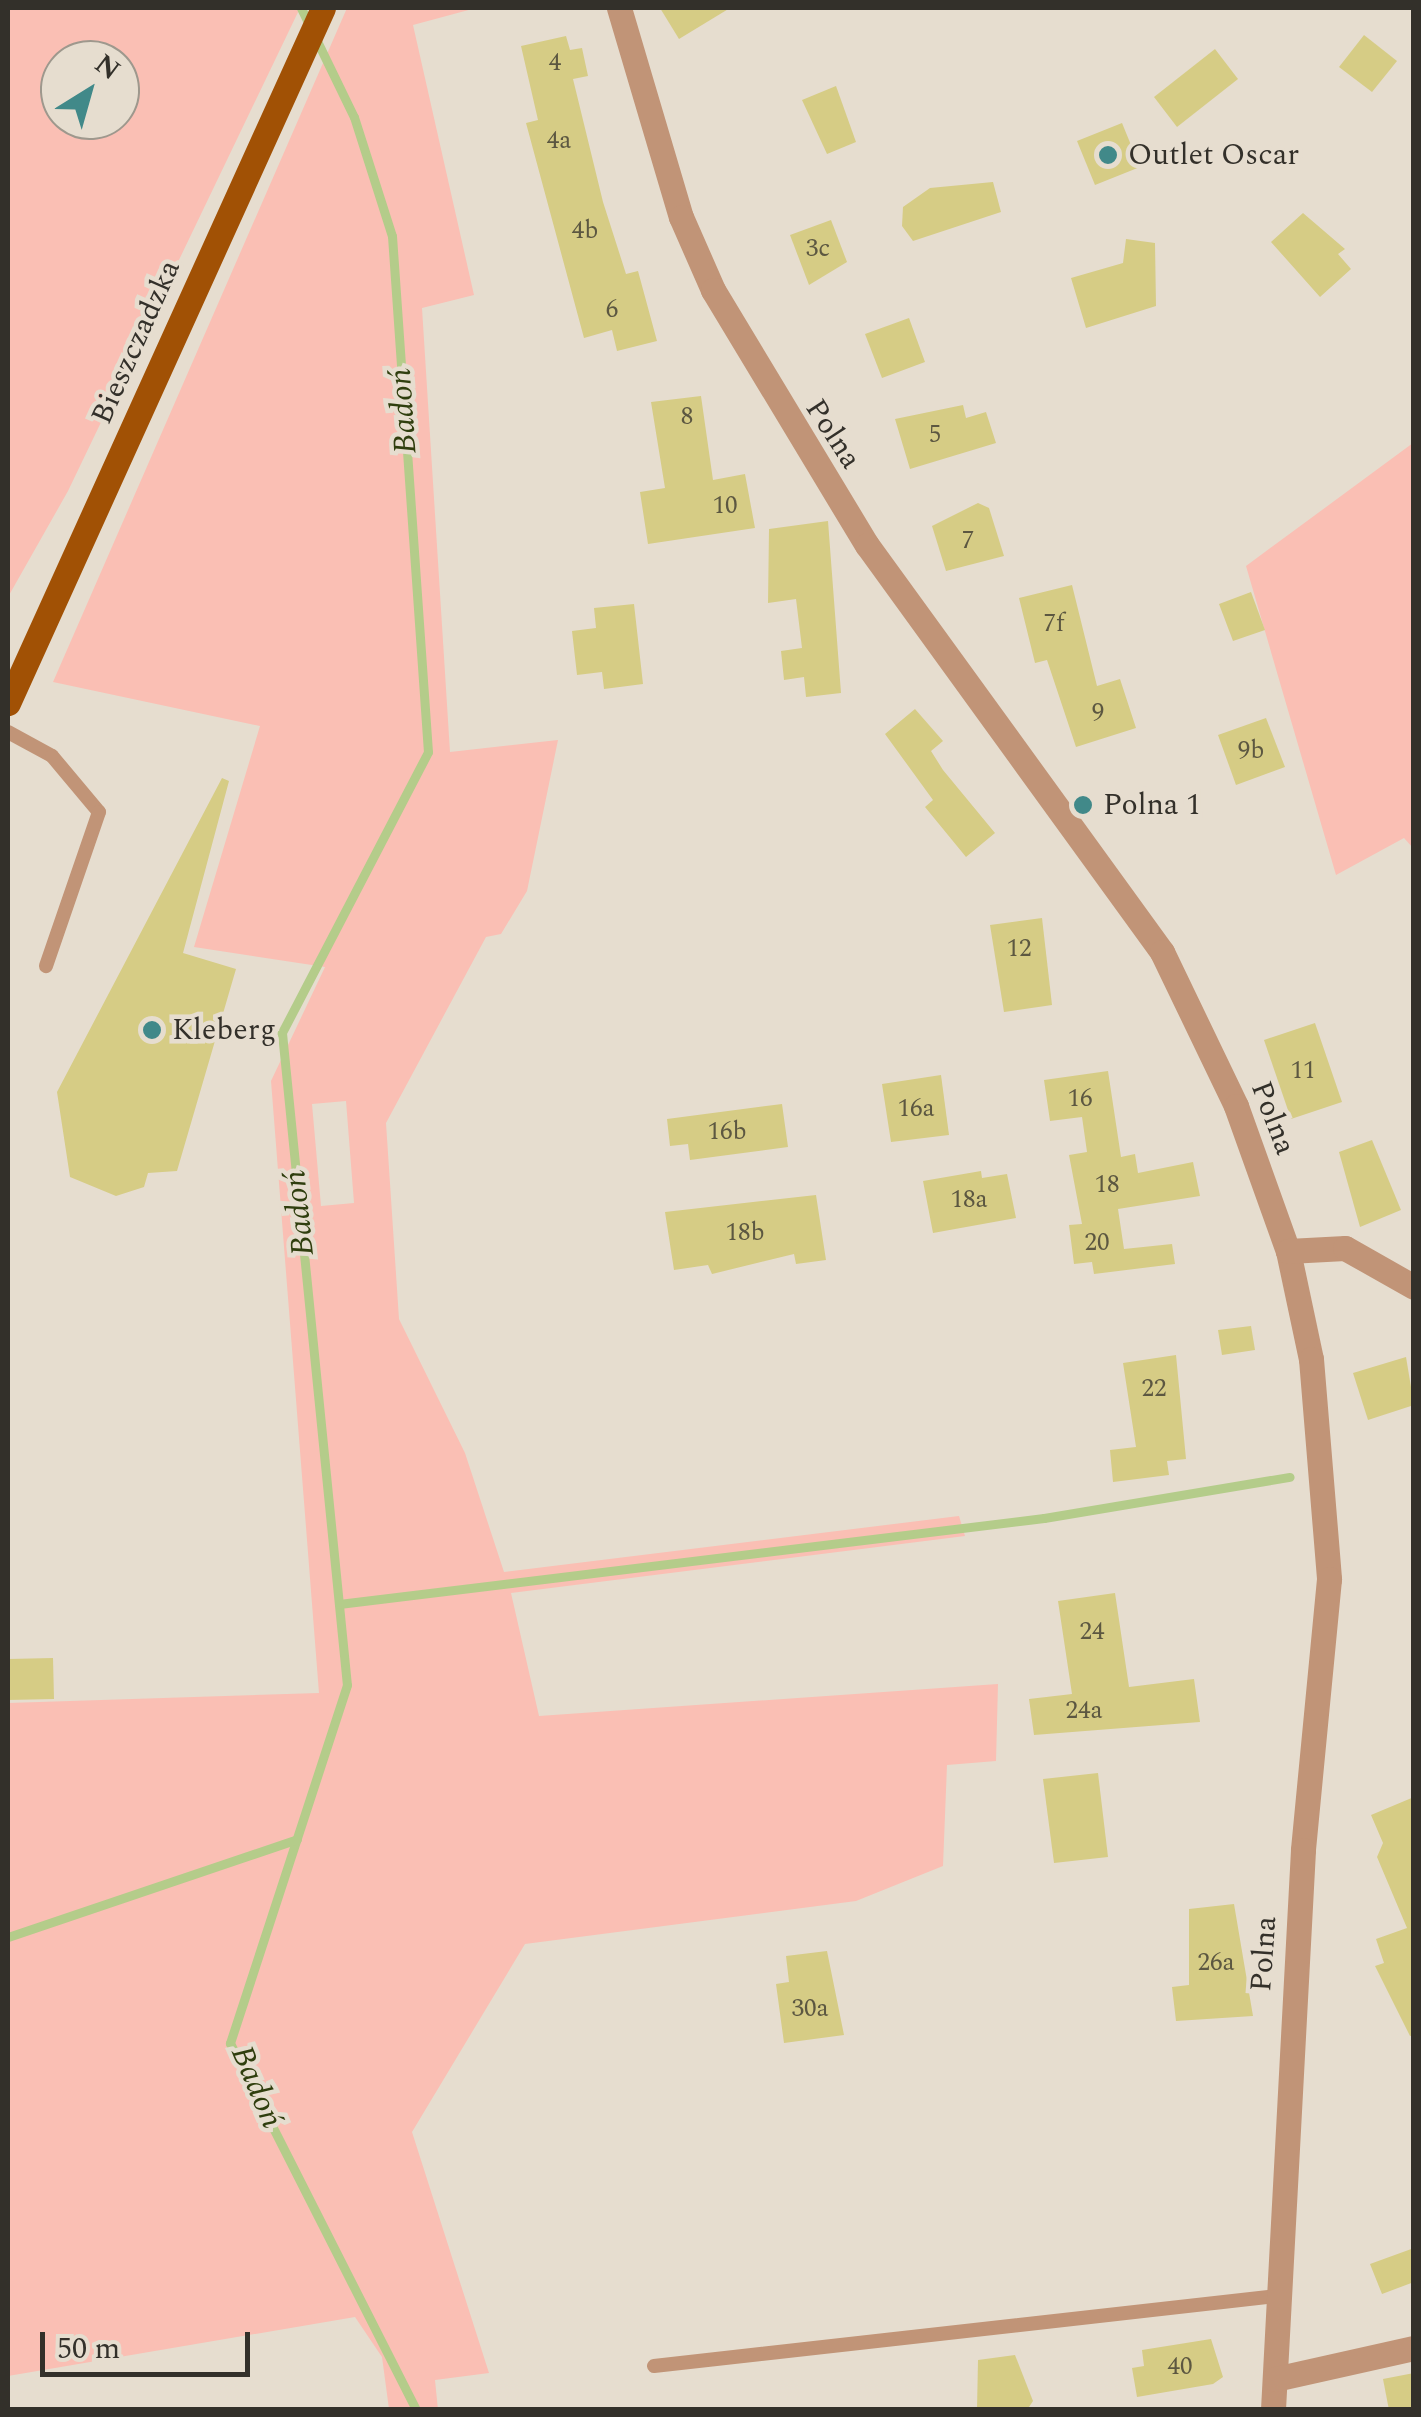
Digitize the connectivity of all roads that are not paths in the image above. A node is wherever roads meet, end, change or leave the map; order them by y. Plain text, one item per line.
1 (322, 8) edge
2 (620, 8) edge
3 (8, 704) edge
4 (8, 732) edge
5 (46, 966) dead end
6 (1288, 1251) junction
7 (1414, 1287) edge
8 (1277, 2296) junction
9 (1414, 2348) edge
10 (654, 2366) dead end
11 (1274, 2379) junction
12 (1273, 2410) edge

1 - 3 main road, Bieszczadzka
2 - 6 street, Polna
4 - 5 lane
6 - 7 street
6 - 8 street, Polna
8 - 10 lane
8 - 11 street, Polna
9 - 11 street
11 - 12 street, Polna

